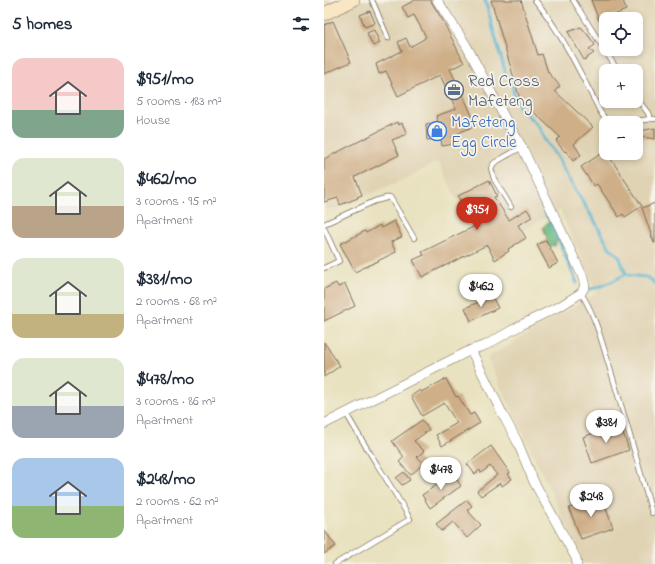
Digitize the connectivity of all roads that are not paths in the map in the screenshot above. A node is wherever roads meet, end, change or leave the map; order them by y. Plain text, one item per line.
1 (353, 0) edge
2 (372, 0) edge
3 (437, 0) edge
4 (535, 0) edge
5 (573, 0) edge
6 (331, 9) edge
7 (388, 38) dead end
8 (614, 64) edge
9 (643, 106) edge
10 (603, 116) edge
11 (653, 119) edge
12 (643, 120) edge
13 (522, 147) junction
14 (511, 207) dead end
15 (324, 224) edge
16 (324, 228) edge
17 (414, 238) dead end
18 (324, 268) edge
19 (581, 293) junction
20 (471, 350) junction
21 (346, 413) junction
22 (324, 424) edge
23 (652, 512) dead end
24 (334, 564) edge
25 (577, 564) edge

1 - 6 main road
2 - 7 lane
3 - 13 street
4 - 10 lane
5 - 8 lane
9 - 11 lane
11 - 12 lane
13 - 14 lane
13 - 19 street
15 - 17 lane
16 - 18 lane
19 - 20 street
19 - 23 lane
20 - 21 street
20 - 25 street
21 - 22 street
21 - 24 lane

